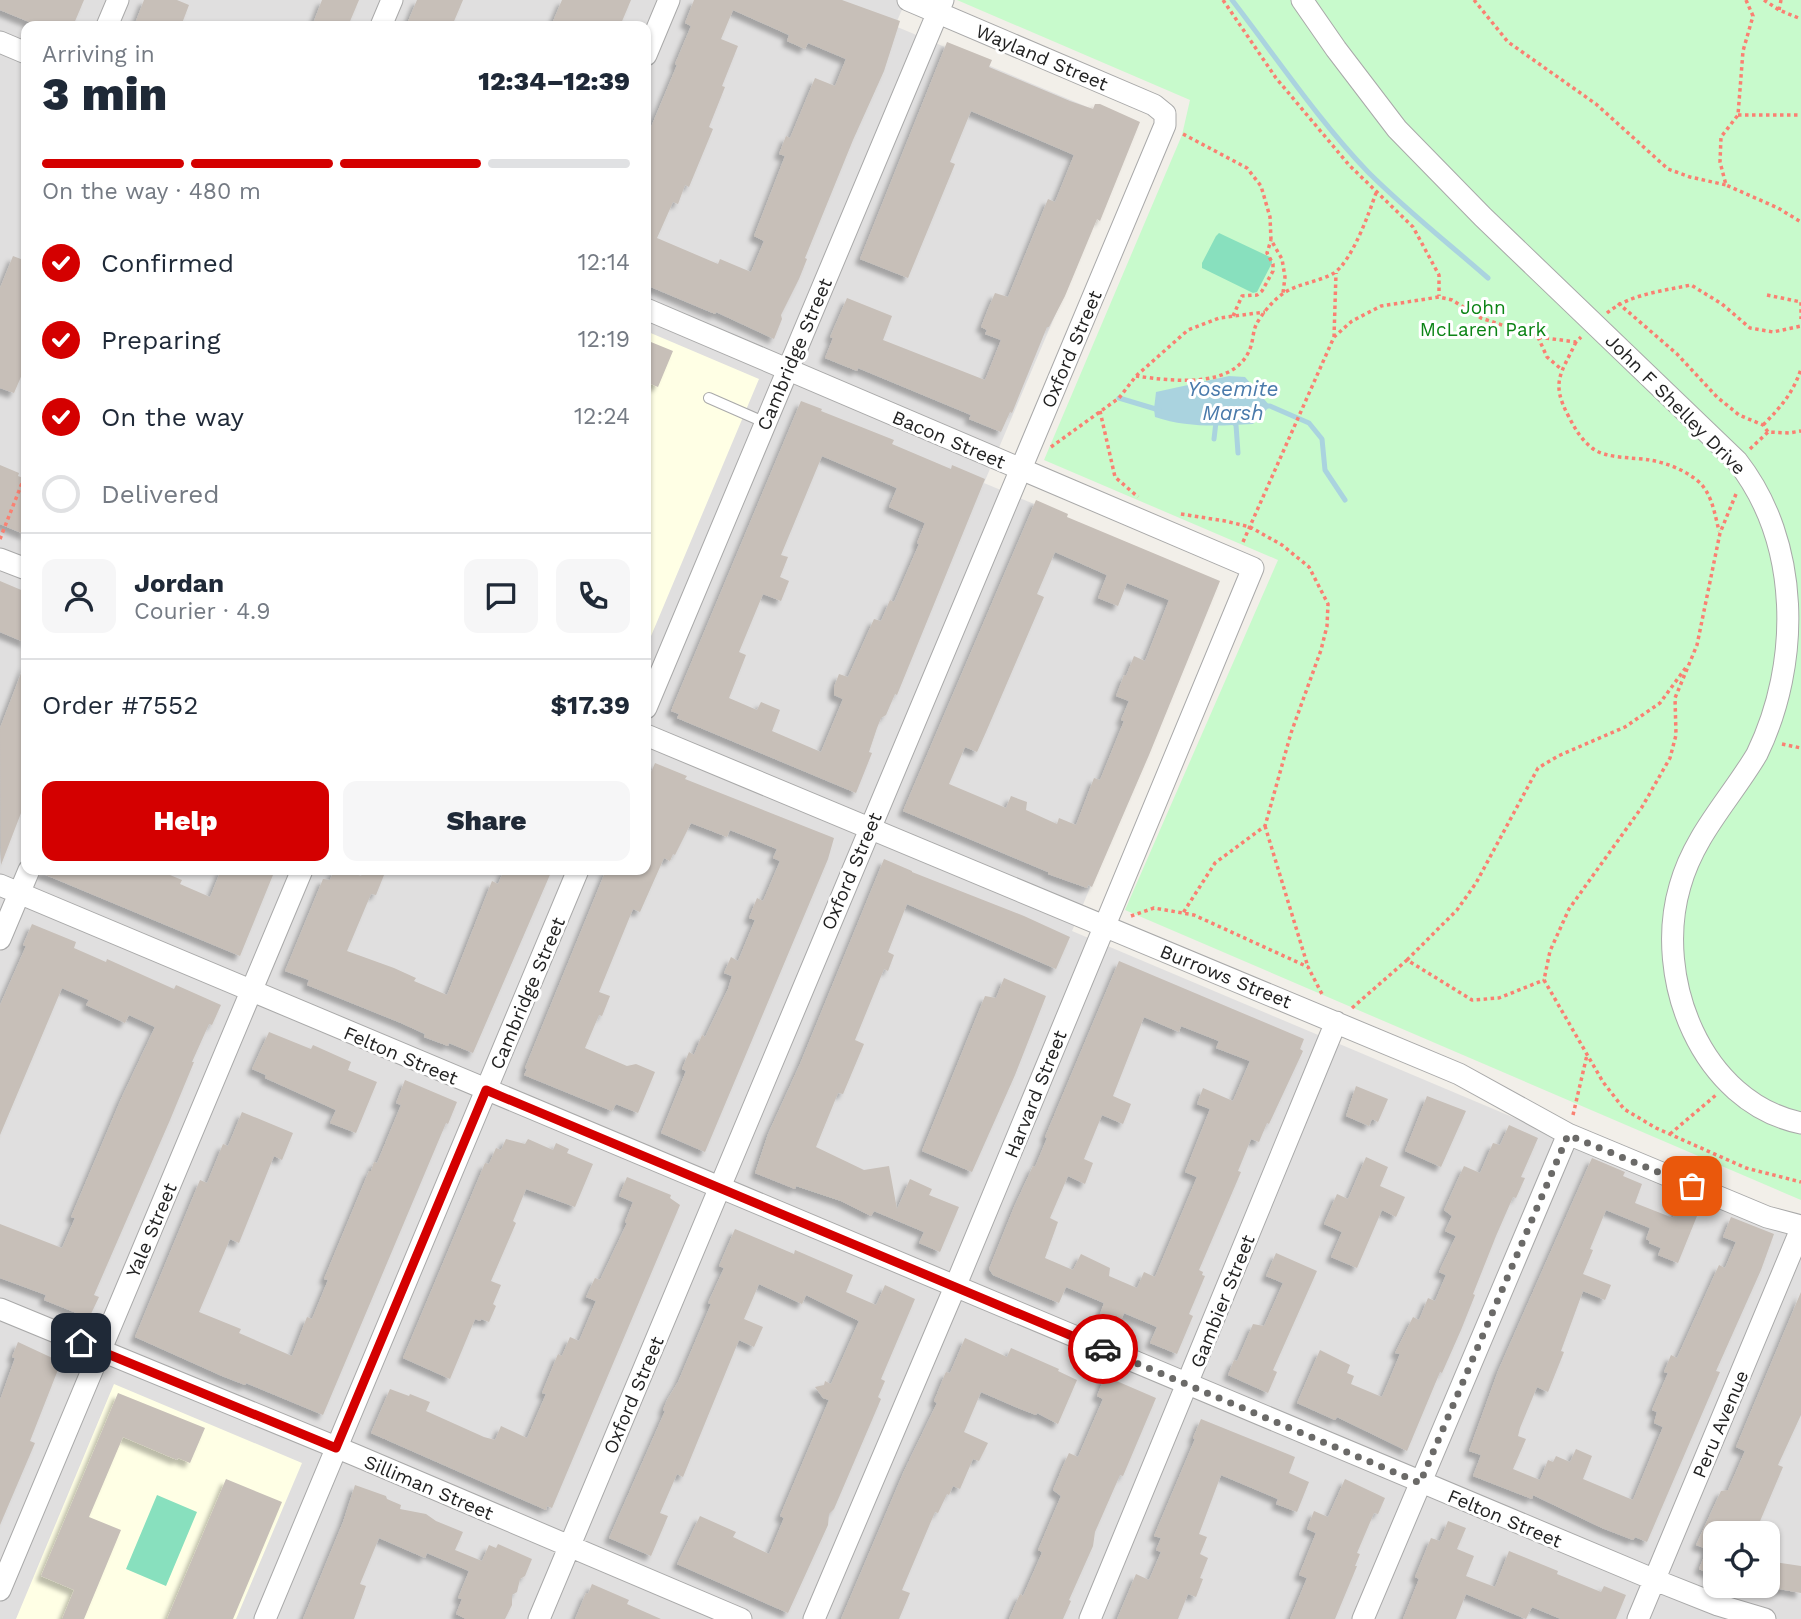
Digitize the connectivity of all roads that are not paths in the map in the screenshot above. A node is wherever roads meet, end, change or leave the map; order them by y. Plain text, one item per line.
1 (118, 0) edge
2 (393, 0) edge
3 (669, 0) edge
4 (908, 0) edge
5 (1302, 0) edge
6 (940, 6) edge
7 (109, 21) edge
8 (384, 21) edge
9 (0, 42) edge
10 (651, 43) edge
11 (21, 50) edge
12 (1166, 125) joint
13 (651, 311) edge
14 (788, 370) junction
15 (709, 398) dead end
16 (765, 423) junction
17 (1021, 470) junction
18 (0, 559) edge
19 (1244, 564) joint
20 (21, 567) edge
21 (651, 696) edge
22 (651, 738) edge
23 (869, 829) junction
24 (24, 875) edge
25 (300, 875) edge
26 (576, 875) edge
27 (10, 889) edge
28 (1104, 926) junction
29 (0, 939) edge
30 (251, 992) junction
31 (1336, 1022) junction
32 (486, 1090) junction
33 (1801, 1123) edge
34 (1568, 1135) junction
35 (719, 1188) junction
36 (1801, 1228) edge
37 (955, 1287) junction
38 (0, 1309) edge
39 (101, 1351) junction
40 (1188, 1385) junction
41 (336, 1448) junction
42 (1420, 1483) junction
43 (569, 1547) junction
44 (1655, 1580) junction
45 (0, 1590) edge
46 (265, 1619) edge
47 (539, 1619) edge
48 (741, 1619) edge
49 (814, 1619) edge
50 (1090, 1619) edge
51 (1363, 1619) edge
52 (1638, 1619) edge
53 (1765, 1619) edge

1 - 7 street
2 - 8 street
3 - 10 street
4 - 6 street, Wayland Street
5 - 33 street, John F Shelley Drive
6 - 12 street, Wayland Street
6 - 14 street, Cambridge Street
9 - 11 street
12 - 17 street, Oxford Street
13 - 14 street, Bacon Street
14 - 16 street, Cambridge Street
14 - 17 street, Bacon Street
15 - 16 lane
16 - 21 street, Cambridge Street
17 - 19 street, Bacon Street
17 - 23 street, Oxford Street
18 - 20 street
19 - 28 street, Harvard Street
22 - 23 street, Burrows Street
23 - 28 street, Burrows Street
23 - 35 street, Oxford Street
24 - 27 street
25 - 30 street, Yale Street
26 - 32 street, Cambridge Street
27 - 29 street
27 - 30 street, Felton Street
28 - 31 street, Burrows Street
28 - 37 street, Harvard Street
30 - 32 street, Felton Street
30 - 39 street, Yale Street
31 - 34 street, Burrows Street
31 - 40 street, Gambier Street
32 - 35 street, Felton Street
32 - 41 street, Cambridge Street
34 - 36 street, Burrows Street
34 - 42 street
35 - 37 street, Felton Street
35 - 43 street, Oxford Street
36 - 44 street, Peru Avenue
37 - 40 street, Felton Street
37 - 49 street, Harvard Street
38 - 39 street, Silliman Street
39 - 41 street, Silliman Street
39 - 45 street, Yale Street
40 - 42 street, Felton Street
40 - 50 street, Gambier Street
41 - 43 street, Silliman Street
41 - 46 street, Cambridge Street
42 - 44 street, Felton Street
42 - 51 street
43 - 47 street, Oxford Street
43 - 48 street, Silliman Street
44 - 52 street, Peru Avenue
44 - 53 street, Felton Street

